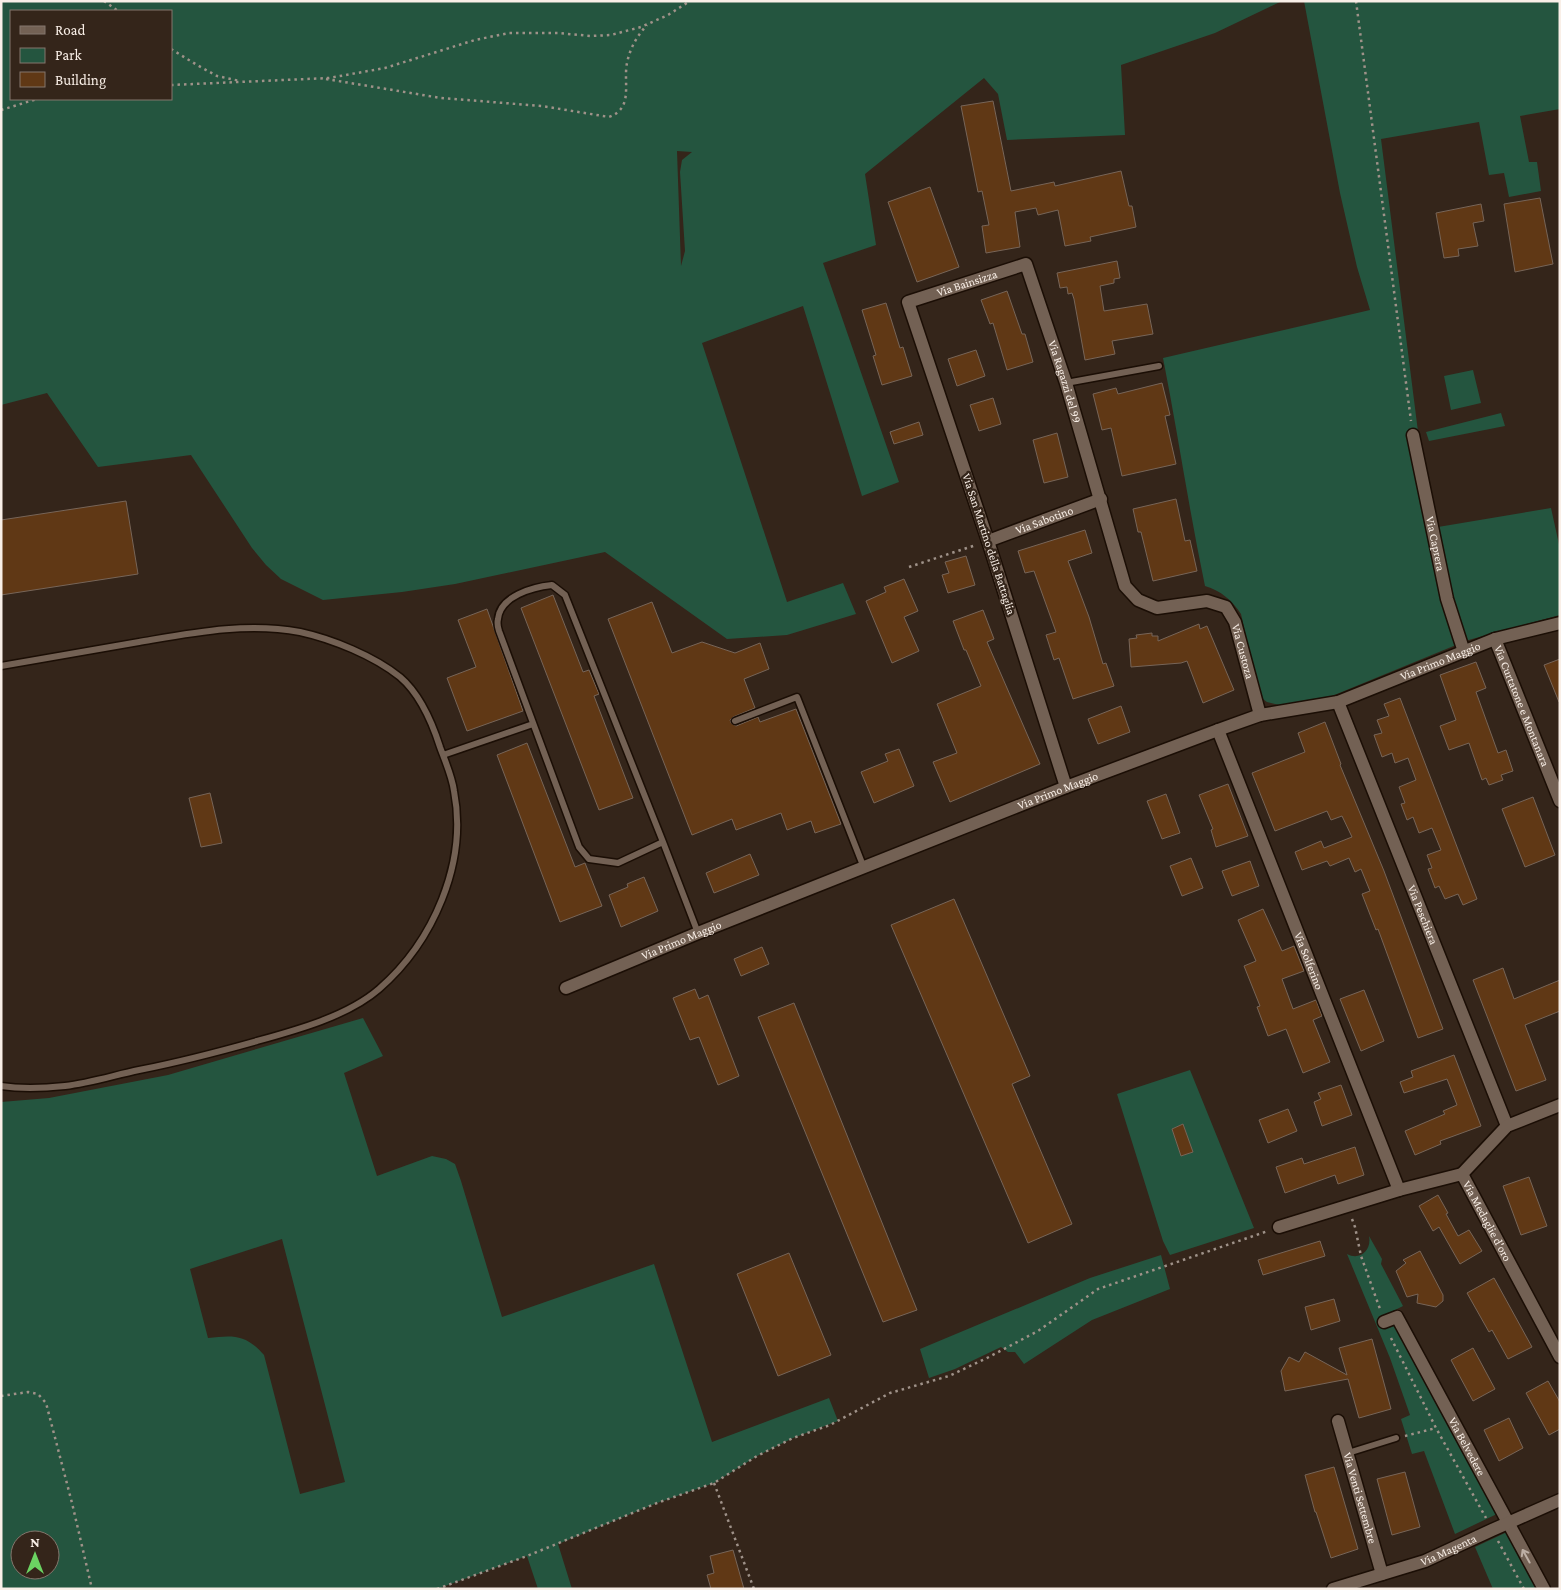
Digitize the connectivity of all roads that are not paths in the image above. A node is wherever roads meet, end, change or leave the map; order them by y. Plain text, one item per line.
1 (1026, 264) joint
2 (908, 302) joint
3 (1159, 366) dead end
4 (1066, 383) junction
5 (1413, 435) road end
6 (1101, 499) junction
7 (988, 541) junction
8 (1207, 601) joint
9 (1560, 623) edge
10 (1495, 639) junction
11 (1464, 652) junction
12 (1, 666) edge
13 (1338, 702) junction
14 (1260, 715) junction
15 (735, 721) dead end
16 (534, 724) junction
17 (1218, 730) junction
18 (443, 755) junction
19 (1066, 787) junction
20 (1560, 801) edge
21 (663, 842) junction
22 (864, 868) junction
23 (698, 933) junction
24 (566, 988) dead end
25 (1, 1086) edge
26 (1560, 1105) edge
27 (1507, 1126) junction
28 (1462, 1174) junction
29 (1399, 1190) junction
30 (1279, 1227) road end
31 (1384, 1322) dead end
32 (1560, 1357) edge
33 (1338, 1421) dead end
34 (1396, 1438) road end
35 (1348, 1453) junction
36 (1560, 1500) edge
37 (1508, 1523) junction
38 (1382, 1574) junction
39 (1333, 1589) edge
40 (1544, 1589) edge

1 - 2 street, Via Bainsizza
1 - 4 street, Via Ragazzi del 99
2 - 7 street, Via San Martino della Battaglia
3 - 4 lane
4 - 6 street, Via Ragazzi del 99
5 - 11 street, Via Caprera
6 - 7 street, Via Sabotino
6 - 8 street, Via Ragazzi del 99
7 - 19 street, Via San Martino della Battaglia
8 - 14 street, Via Custoza
9 - 10 street, Via Primo Maggio
10 - 11 street, Via Primo Maggio
10 - 20 street, Via Curtatone e Montanara
11 - 13 street, Via Primo Maggio
12 - 18 lane
13 - 14 street, Via Primo Maggio
13 - 27 street, Via Peschiera
14 - 17 street, Via Primo Maggio
15 - 22 lane
16 - 18 lane
16 - 21 lane
16 - 21 lane
17 - 19 street, Via Primo Maggio
17 - 29 street, Via Solferino
18 - 25 lane
19 - 22 street, Via Primo Maggio
21 - 23 lane
22 - 23 street, Via Primo Maggio
23 - 24 street, Via Primo Maggio
26 - 27 street
27 - 28 street
28 - 29 street, Via Medaglie d'oro
28 - 32 street, Via Medaglie d'oro
29 - 30 street, Via Medaglie d'oro
31 - 37 street, Via Belvedere
33 - 35 street, Via Venti Settembre
34 - 35 lane
35 - 38 street, Via Venti Settembre
36 - 37 street, Via Magenta
37 - 38 street, Via Magenta
40 -> 37 street, Via Belvedere
38 - 39 street, Via Magenta

